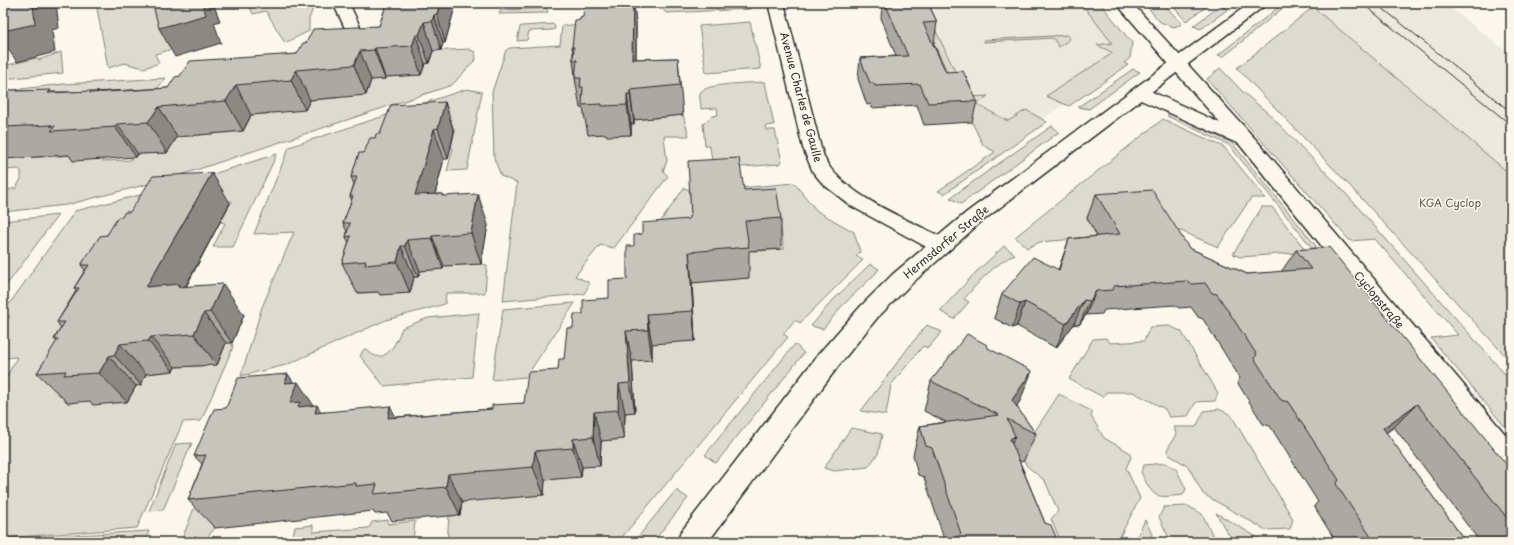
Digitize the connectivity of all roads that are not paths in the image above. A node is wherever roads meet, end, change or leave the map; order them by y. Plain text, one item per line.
1 (341, 3) edge
2 (776, 3) edge
3 (1124, 3) edge
4 (1260, 3) edge
5 (352, 27) edge
6 (1178, 64) junction
7 (1140, 93) junction
8 (1247, 141) junction
9 (940, 245) junction
10 (1511, 460) edge
11 (691, 542) edge

1 - 5 street
2 - 9 street, Avenue Charles de Gaulle
3 - 6 street, Cyclopstraße
4 - 6 street, Hermsdorfer Straße
6 - 7 street, Hermsdorfer Straße
6 - 8 street, Cyclopstraße
7 - 8 street, Cyclopstraße
7 - 9 street, Hermsdorfer Straße
8 - 10 street, Cyclopstraße
9 - 11 street, Hermsdorfer Straße

